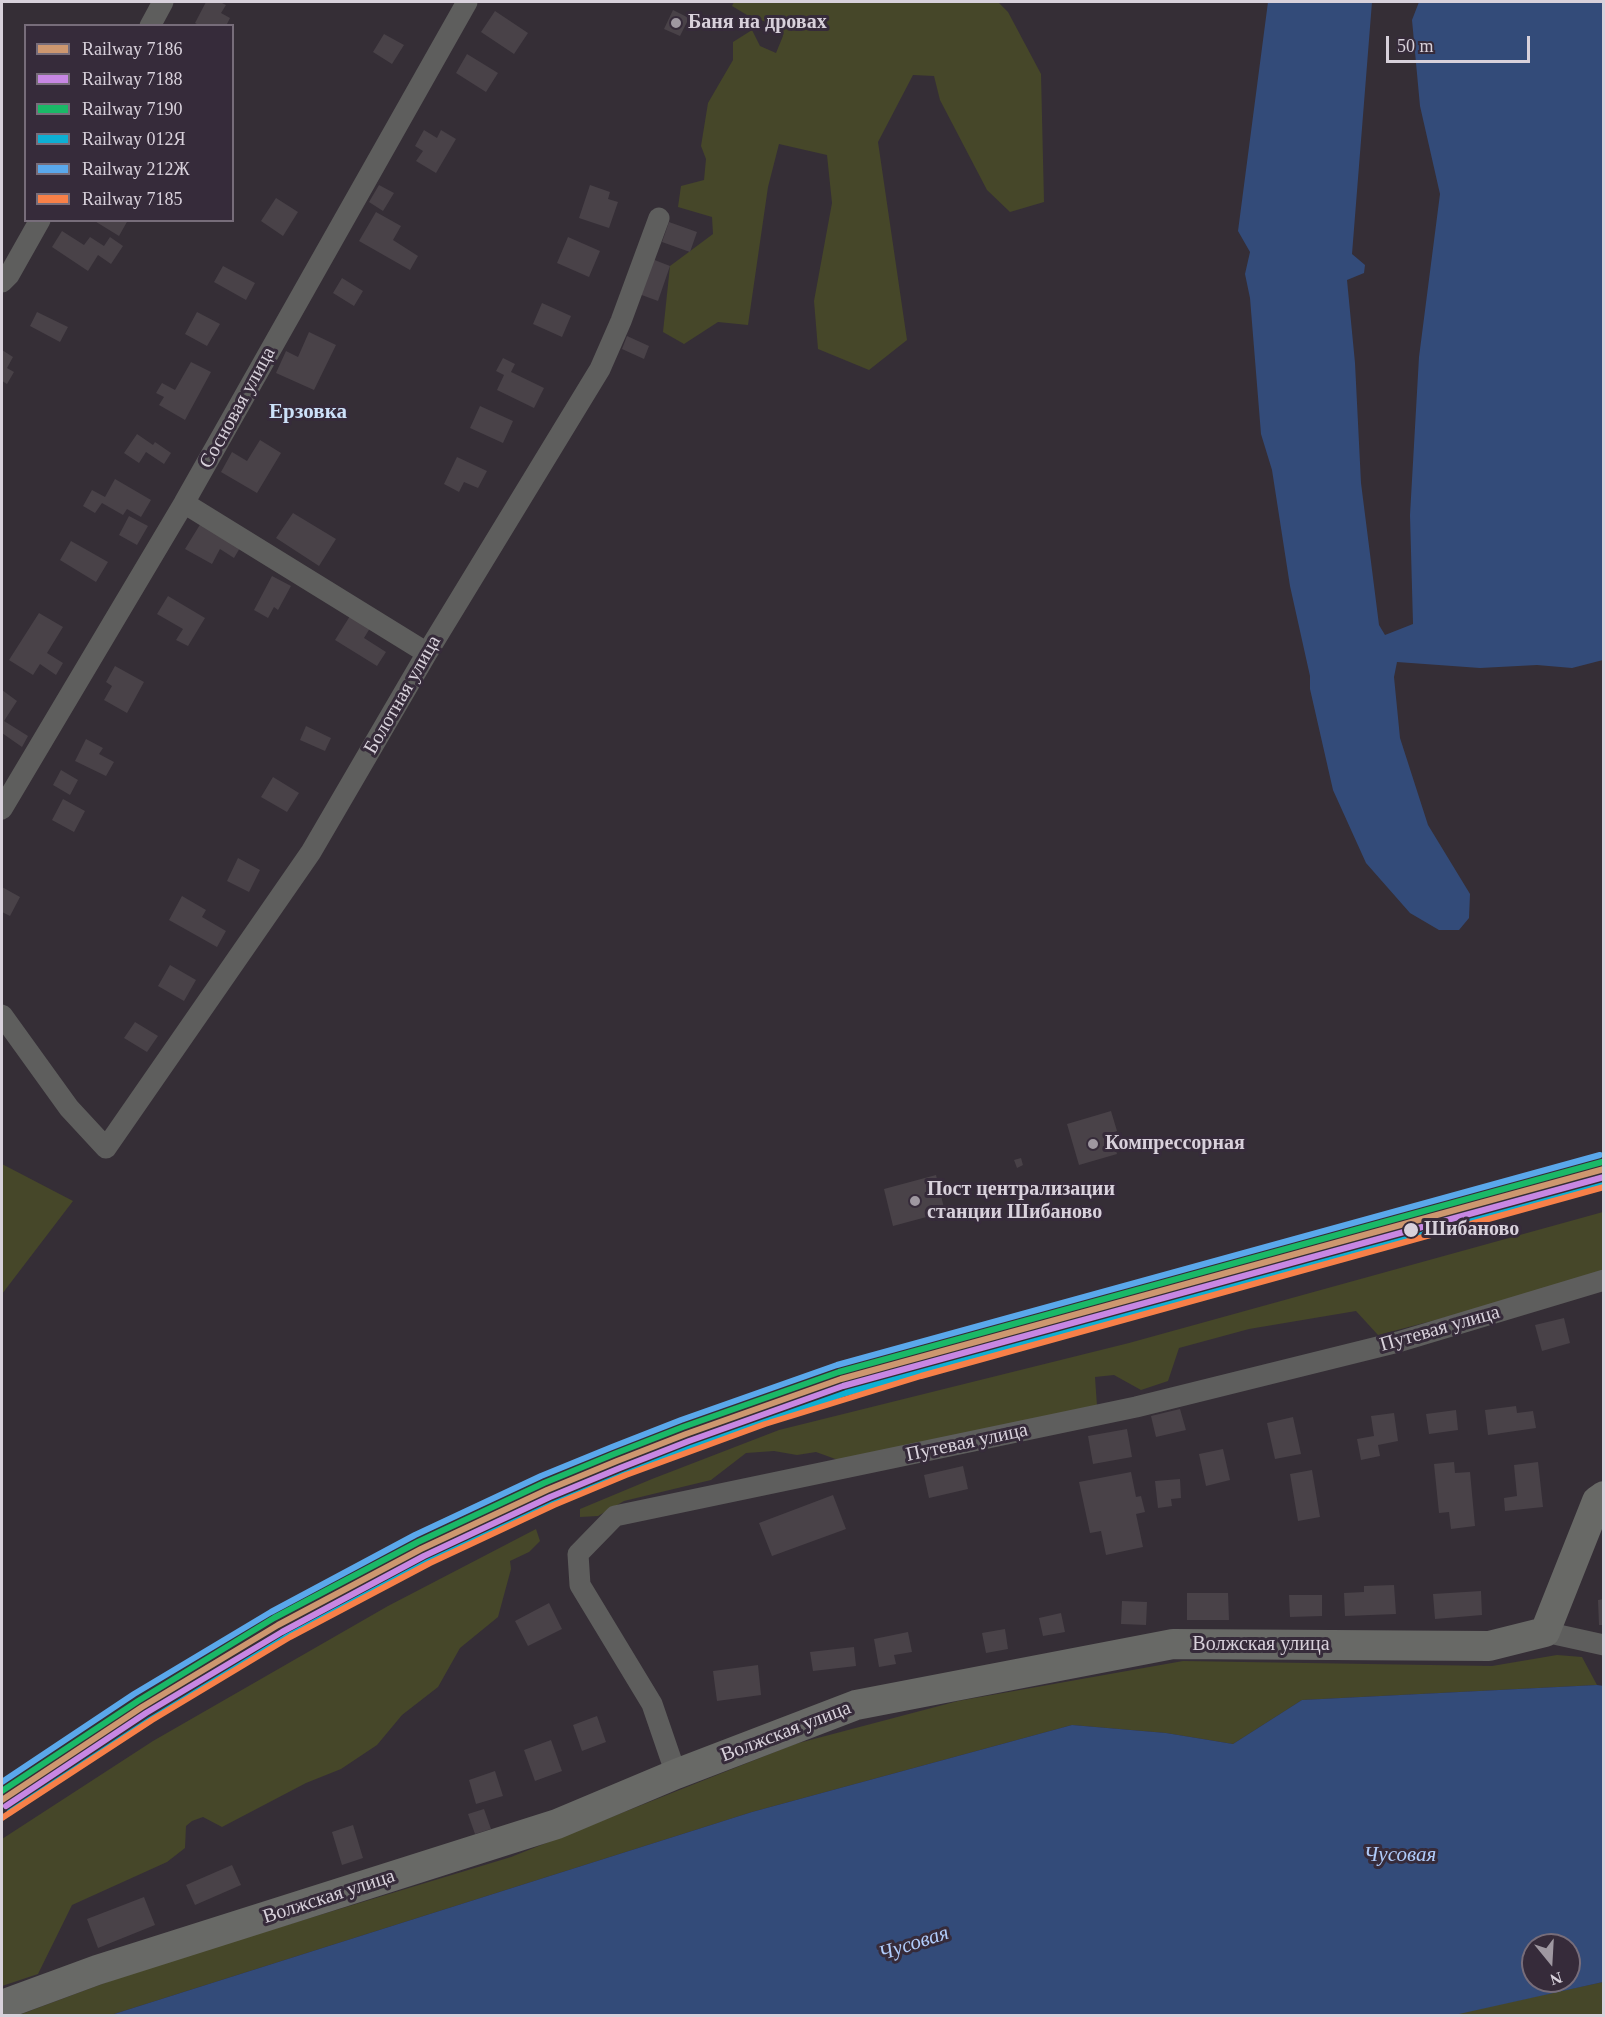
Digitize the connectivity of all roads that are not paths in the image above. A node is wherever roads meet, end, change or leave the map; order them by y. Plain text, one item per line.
1 (163, 2) edge
2 (467, 2) edge
3 (151, 24) edge
4 (658, 218) dead end
5 (39, 222) edge
6 (2, 282) edge
7 (184, 503) junction
8 (427, 653) junction
9 (2, 809) edge
10 (2, 1015) edge
11 (1604, 1280) edge
12 (1604, 1496) edge
13 (1545, 1632) junction
14 (1604, 1645) edge
15 (676, 1774) junction
16 (2, 2005) edge

1 - 3 street
2 - 7 street, Сосновая улица
4 - 8 street, Болотная улица
5 - 6 street
7 - 8 street
7 - 9 street, Сосновая улица
8 - 10 street, Болотная улица
11 - 15 street, Путевая улица
12 - 13 street
13 - 14 street, Волжская улица
13 - 15 street, Волжская улица
15 - 16 street, Волжская улица

